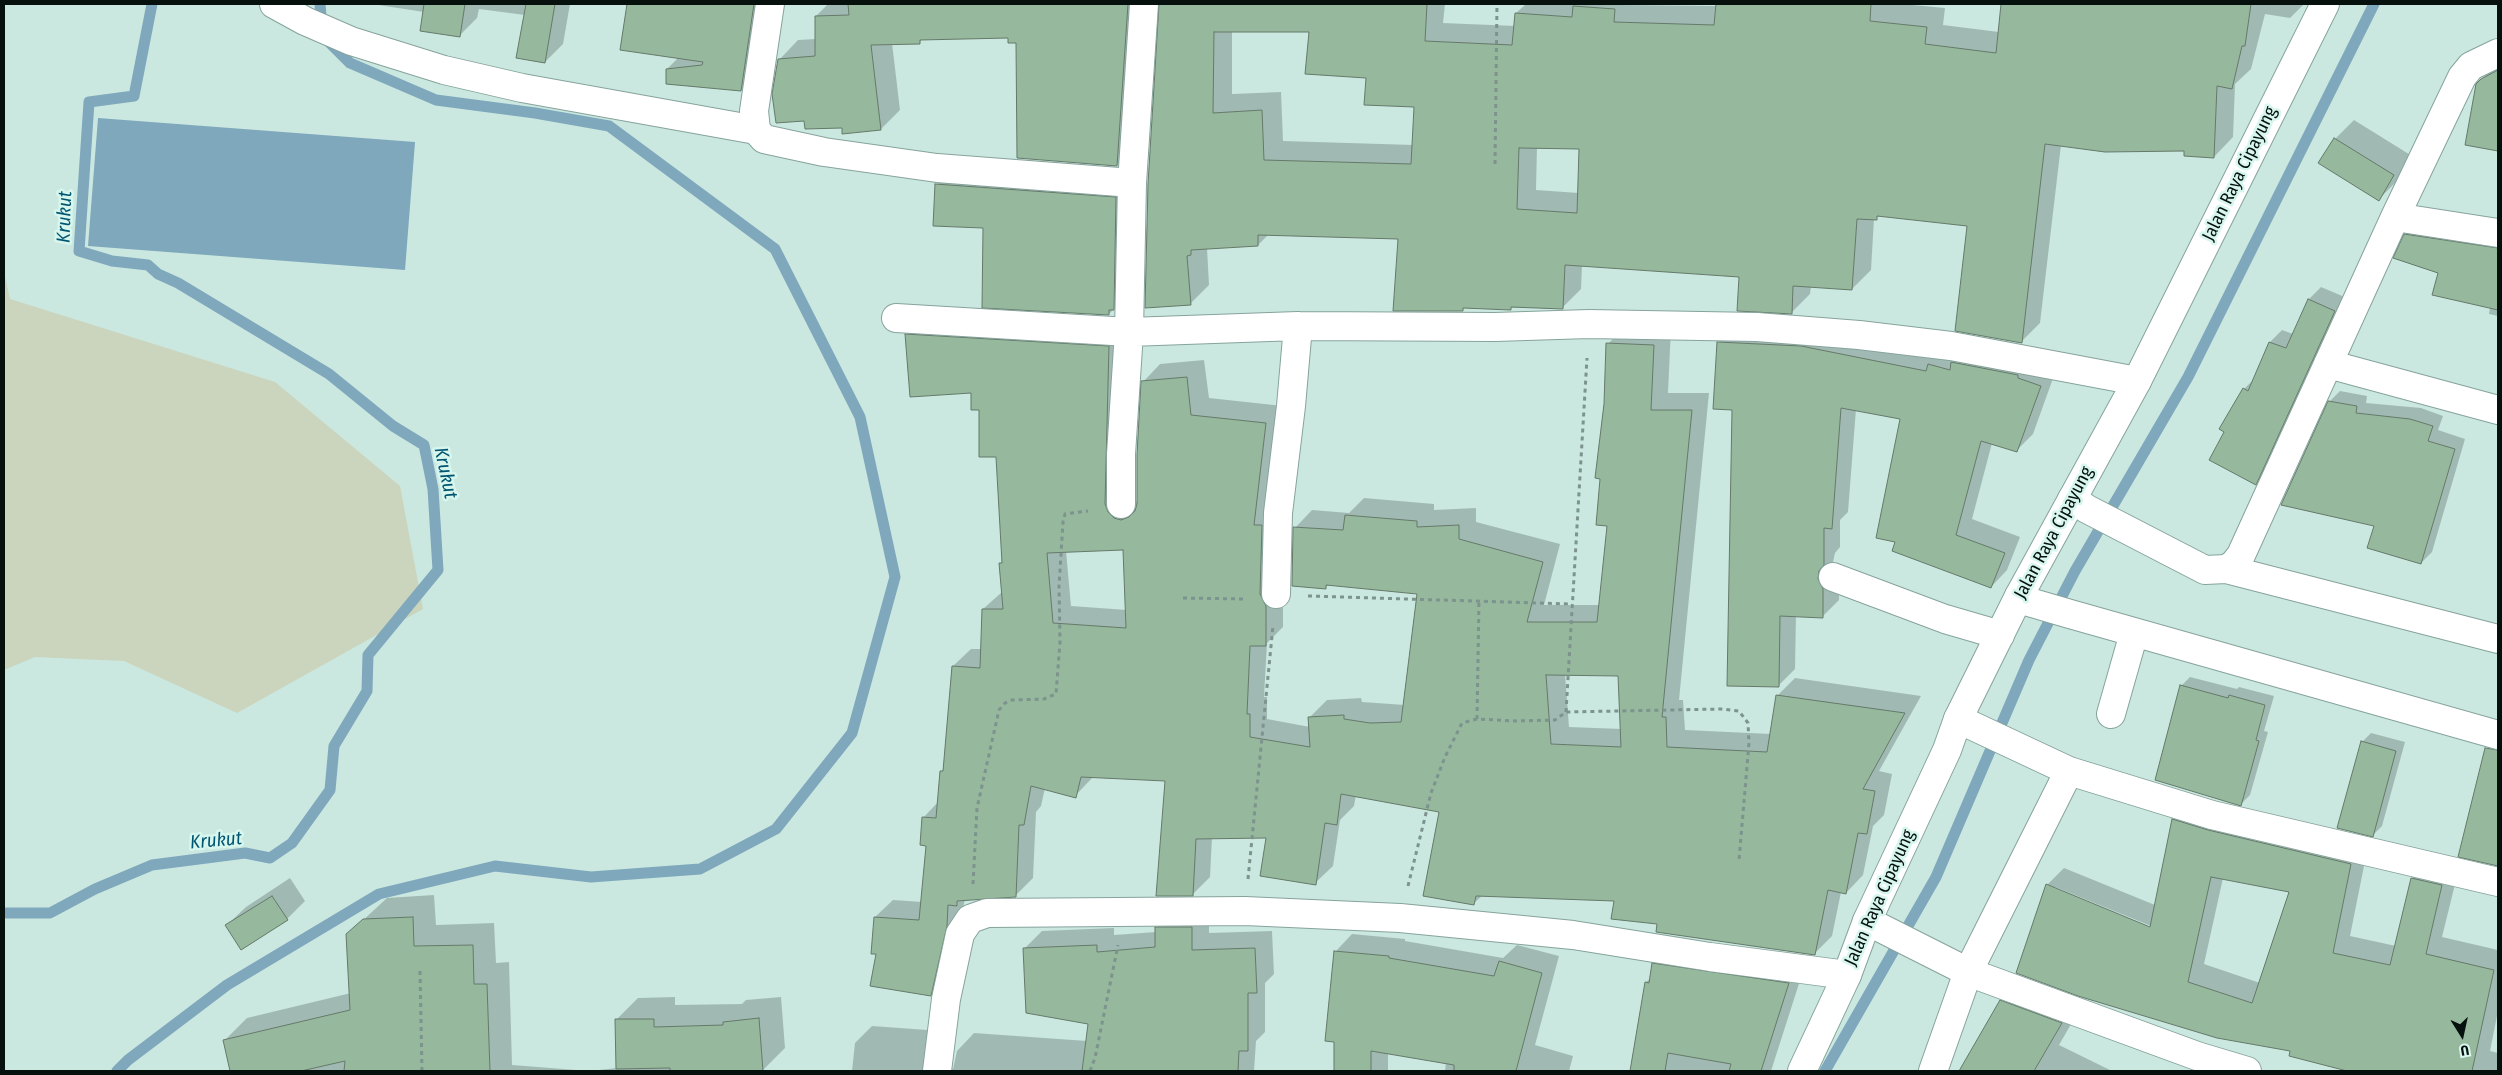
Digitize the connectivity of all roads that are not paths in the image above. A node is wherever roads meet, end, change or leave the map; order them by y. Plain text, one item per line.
1 (274, 4) edge
2 (770, 4) edge
3 (1144, 4) edge
4 (2325, 4) edge
5 (2495, 57) edge
6 (756, 130) junction
7 (1132, 183) junction
8 (2395, 217) junction
9 (2498, 234) edge
10 (896, 318) dead end
11 (1298, 326) junction
12 (1129, 332) junction
13 (2328, 364) junction
14 (2137, 381) junction
15 (2498, 410) edge
16 (1121, 504) road end
17 (2079, 504) junction
18 (2226, 569) junction
19 (1833, 577) dead end
20 (1276, 594) road end
21 (2024, 599) junction
22 (2134, 633) junction
23 (2000, 635) junction
24 (2498, 639) edge
25 (2111, 714) dead end
26 (1960, 720) junction
27 (2498, 736) edge
28 (2069, 771) junction
29 (2498, 882) edge
30 (1870, 922) junction
31 (1958, 967) junction
32 (1846, 975) junction
33 (937, 1071) edge
34 (1802, 1071) edge
35 (1933, 1071) edge
36 (2247, 1071) edge

1 - 6 street
2 - 6 street
3 - 7 street
4 - 14 street, Jalan Raya Cipayung
5 - 8 street
6 - 7 street
7 - 12 street
8 - 9 street
8 - 13 street
10 - 12 street
11 - 12 street
11 - 14 street
11 - 20 street
12 - 16 street
13 - 15 street
13 - 18 street
14 - 17 street, Jalan Raya Cipayung
17 - 18 street
17 - 21 street, Jalan Raya Cipayung
18 - 24 street
19 - 23 street
21 - 22 street
21 - 23 street, Jalan Raya Cipayung
22 - 25 street
22 - 27 street
23 - 26 street, Jalan Raya Cipayung
26 - 28 street
26 - 30 street, Jalan Raya Cipayung
28 - 29 street
28 - 31 street
30 - 31 street
30 - 32 street, Jalan Raya Cipayung
31 - 35 street
31 - 36 street
32 - 33 street
32 - 34 street, Jalan Raya Cipayung

